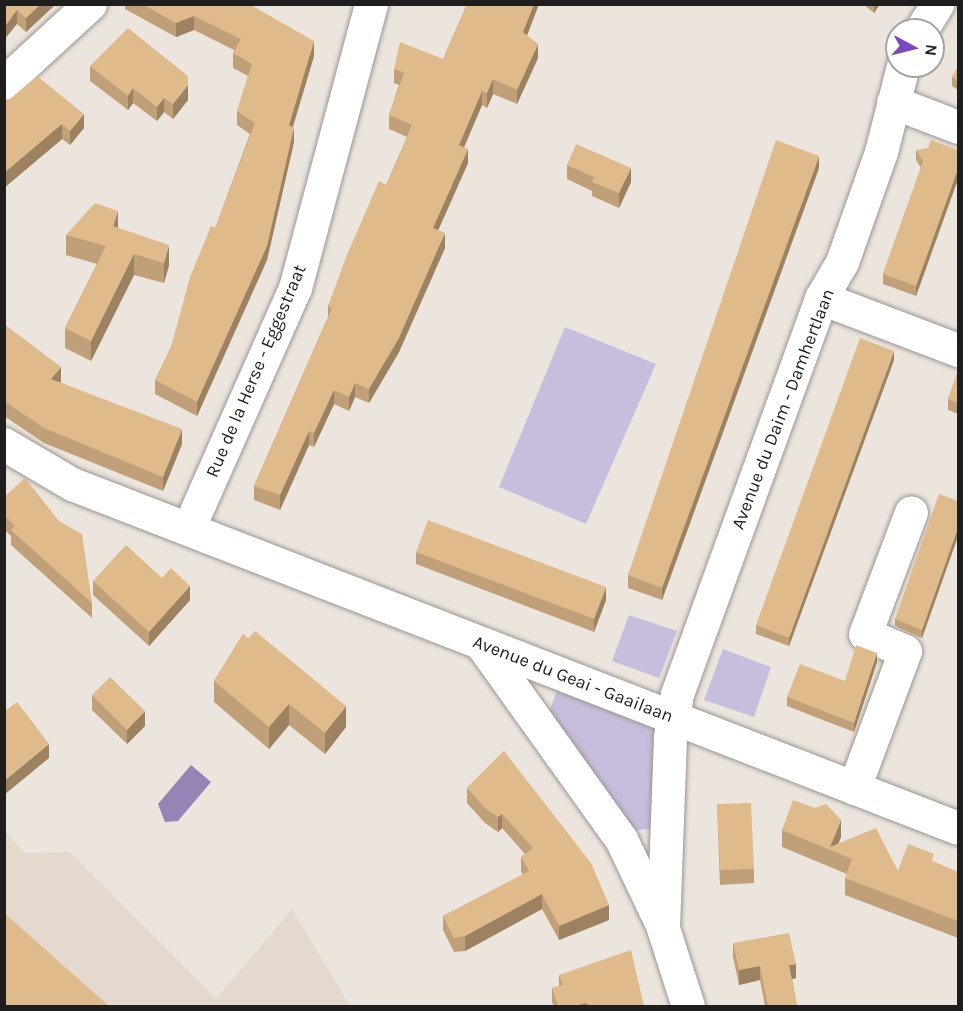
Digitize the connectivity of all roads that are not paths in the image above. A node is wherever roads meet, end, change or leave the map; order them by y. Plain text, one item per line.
1 (90, 4) edge
2 (371, 4) edge
3 (937, 4) edge
4 (928, 18) edge
5 (900, 78) edge
6 (4, 83) edge
7 (893, 102) junction
8 (958, 127) edge
9 (821, 298) junction
10 (958, 350) edge
11 (4, 444) edge
12 (911, 512) dead end
13 (189, 527) junction
14 (482, 645) junction
15 (673, 717) junction
16 (854, 788) junction
17 (958, 828) edge
18 (663, 928) junction
19 (688, 1006) edge

1 - 6 street
2 - 13 street, Rue de la Herse - Eggestraat
3 - 4 street
5 - 7 street, Avenue du Daim - Damhertlaan
7 - 8 street
7 - 9 street, Avenue du Daim - Damhertlaan
9 - 10 street
9 - 15 street, Avenue du Daim - Damhertlaan
11 - 13 street, Avenue du Geai - Gaailaan
12 - 16 street
13 - 14 street, Avenue du Geai - Gaailaan
14 - 15 street, Avenue du Geai - Gaailaan
14 - 18 street
15 - 16 street, Avenue du Geai - Gaailaan
15 - 18 street, Avenue du Daim - Damhertlaan
16 - 17 street, Avenue du Geai - Gaailaan
18 - 19 street

